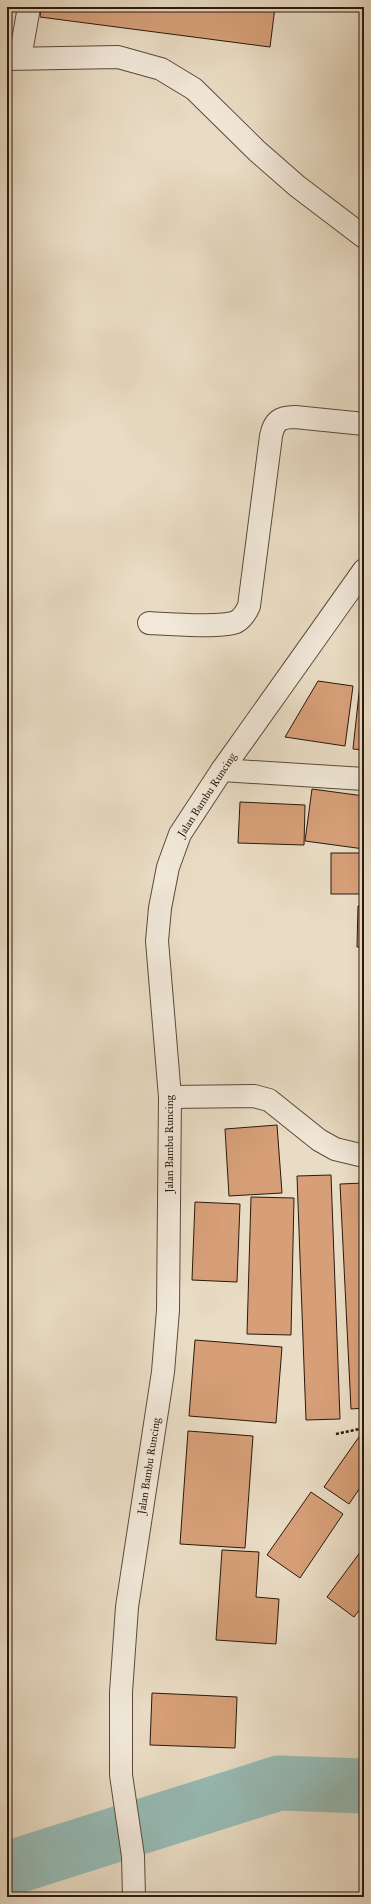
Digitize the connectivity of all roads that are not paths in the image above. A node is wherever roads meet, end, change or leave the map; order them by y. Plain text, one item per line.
1 (29, 7) edge
2 (14, 58) edge
3 (364, 237) edge
4 (364, 424) edge
5 (364, 570) edge
6 (149, 623) dead end
7 (222, 770) junction
8 (364, 779) edge
9 (170, 1097) junction
10 (364, 1156) edge
11 (134, 1897) edge

1 - 2 street
2 - 3 street
4 - 6 street
5 - 7 street, Jalan Bambu Runcing
7 - 8 street
7 - 9 street, Jalan Bambu Runcing
9 - 10 street
9 - 11 street, Jalan Bambu Runcing

